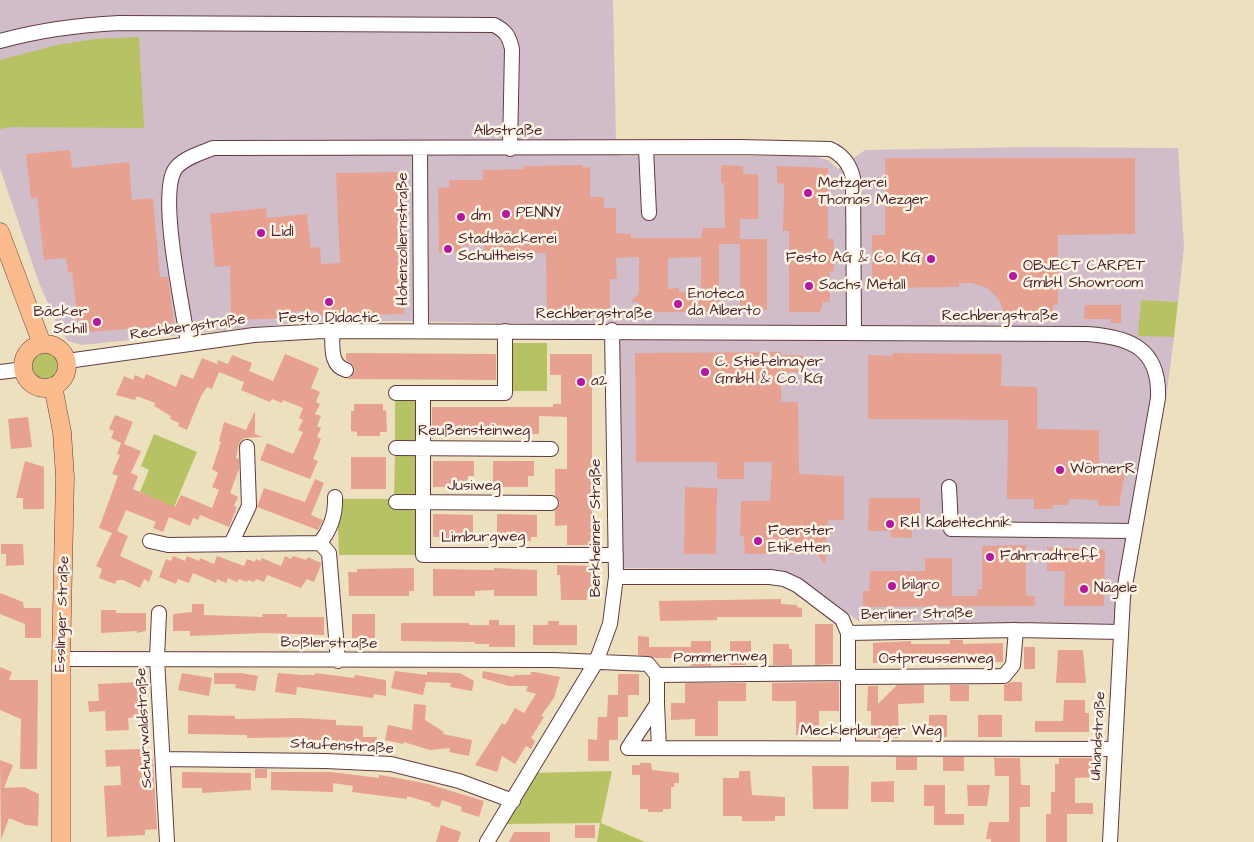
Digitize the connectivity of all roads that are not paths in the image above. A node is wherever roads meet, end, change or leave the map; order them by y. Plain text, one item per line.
1 (0, 41) edge
2 (420, 148) junction
3 (646, 148) junction
4 (510, 149) junction
5 (649, 213) dead end
6 (0, 232) edge
7 (421, 330) junction
8 (612, 330) junction
9 (332, 331) junction
10 (505, 331) junction
11 (854, 332) junction
12 (188, 343) junction
13 (42, 344) junction
14 (67, 361) junction
15 (24, 370) junction
16 (346, 370) dead end
17 (0, 372) edge
18 (53, 386) junction
19 (396, 393) dead end
20 (423, 393) junction
21 (247, 447) dead end
22 (396, 448) dead end
23 (422, 448) junction
24 (551, 449) dead end
25 (949, 487) dead end
26 (334, 497) dead end
27 (396, 502) dead end
28 (422, 503) junction
29 (551, 503) dead end
30 (1134, 531) junction
31 (150, 541) dead end
32 (320, 543) junction
33 (232, 544) junction
34 (616, 555) junction
35 (616, 577) junction
36 (159, 613) dead end
37 (1016, 630) junction
38 (1121, 632) junction
39 (848, 633) junction
40 (157, 658) junction
41 (61, 659) junction
42 (338, 661) junction
43 (596, 662) junction
44 (657, 675) junction
45 (849, 675) junction
46 (657, 704) junction
47 (659, 748) junction
48 (848, 748) junction
49 (1114, 748) junction
50 (163, 759) junction
51 (513, 800) junction
52 (61, 842) edge
53 (167, 842) edge
54 (488, 842) edge
55 (1110, 842) edge

1 - 4 street
2 - 4 street, Albstraße
2 - 7 street, Hohenzollernstraße
2 - 12 street, Albstraße
3 - 4 street, Albstraße
3 - 5 street
3 - 11 street, Albstraße
6 - 13 main road
7 - 9 street, Rechbergstraße
7 - 10 street, Rechbergstraße
8 - 10 street, Rechbergstraße
8 - 11 street, Rechbergstraße
8 - 34 street, Berkheimer Straße
9 - 12 street, Rechbergstraße
9 - 16 street
10 - 20 street
11 - 30 street, Rechbergstraße
12 - 14 street, Rechbergstraße
13 - 14 main road
13 - 15 main road
14 - 18 main road
15 - 17 street
15 - 18 main road
18 - 41 main road, Esslinger Straße
19 - 20 street
20 - 23 street, Limburgweg
21 - 33 street
22 - 23 street, Reußensteinweg
23 - 24 street, Reußensteinweg
23 - 28 street, Limburgweg
25 - 30 street
26 - 32 street
27 - 28 street, Jusiweg
28 - 29 street, Jusiweg
28 - 34 street, Limburgweg
30 - 38 street, Rechbergstraße
31 - 33 street
32 - 33 street
32 - 42 street
34 - 35 street, Berkheimer Straße
35 - 39 street, Berliner Straße
35 - 43 street, Berkheimer Straße
36 - 40 street, Schurwaldstraße
37 - 38 street, Berliner Straße
37 - 39 street, Berliner Straße
37 - 45 street, Ostpreussenweg
38 - 49 street, Uhlandstraße
39 - 45 street
40 - 41 street, Boßlerstraße
40 - 42 street, Boßlerstraße
40 - 50 street, Schurwaldstraße
41 - 52 main road, Esslinger Straße
42 - 43 street, Boßlerstraße
43 - 44 street, Pommernweg
43 - 51 street, Berkheimer Straße
44 - 45 street, Pommernweg
44 - 46 street
45 - 48 street
46 - 47 street
46 - 47 street, Mecklenburger Weg
47 - 48 street, Mecklenburger Weg
48 - 49 street, Mecklenburger Weg
49 - 55 street, Uhlandstraße
50 - 51 street, Staufenstraße
50 - 53 street, Schurwaldstraße
51 - 54 street, Berkheimer Straße

